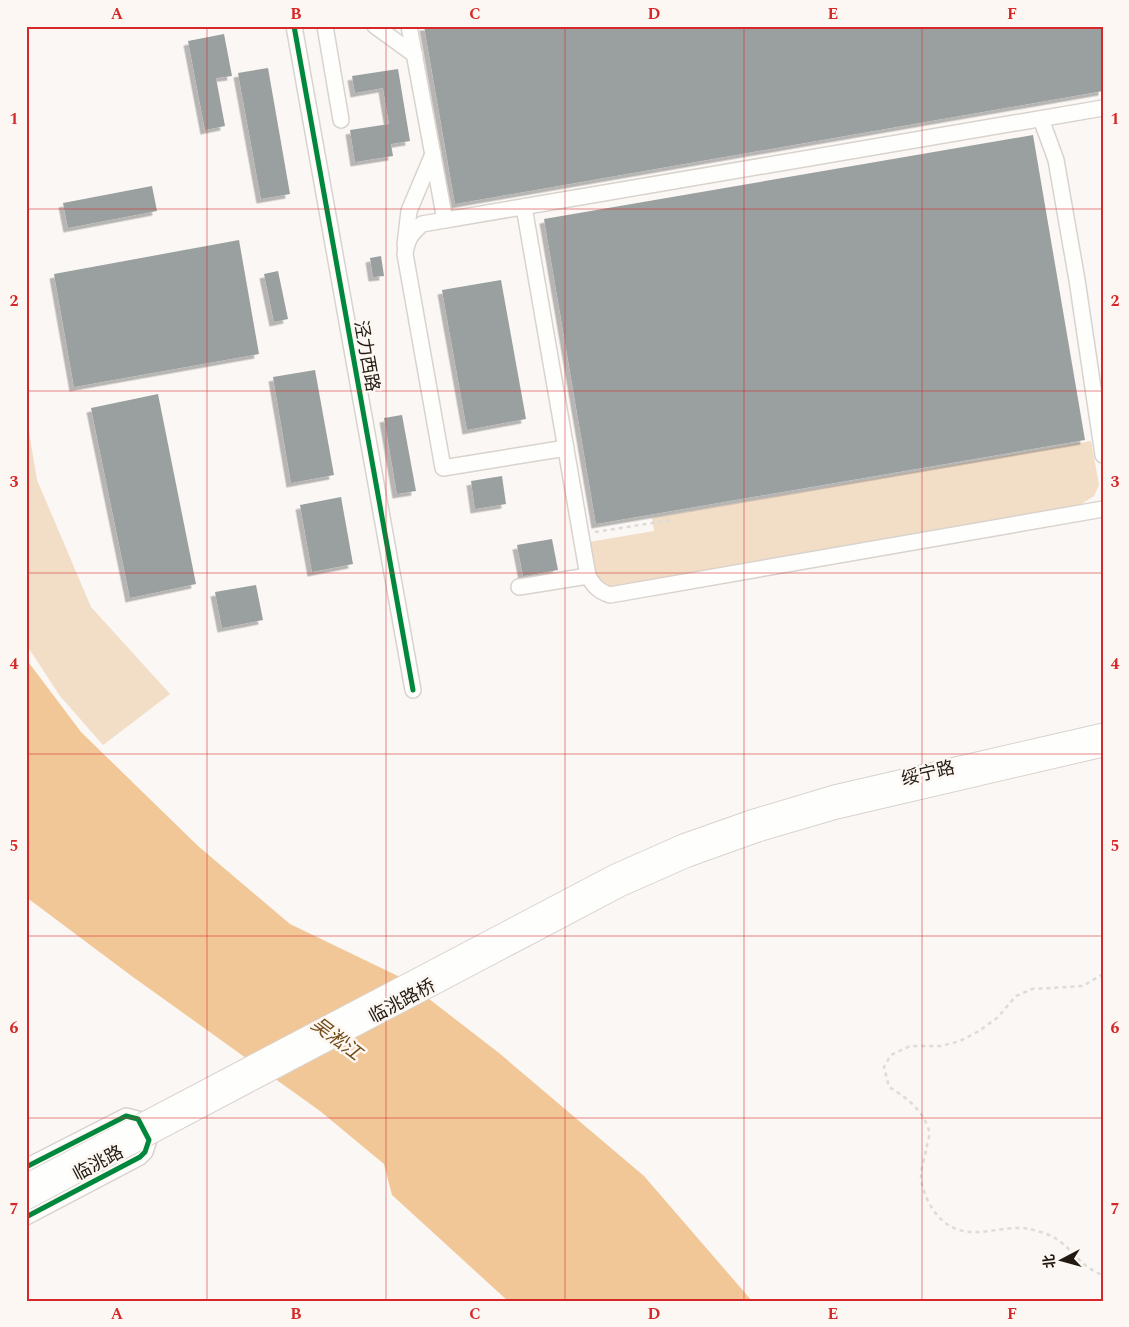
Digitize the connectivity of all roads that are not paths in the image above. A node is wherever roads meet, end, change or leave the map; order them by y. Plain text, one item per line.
1 (294, 26) edge
2 (326, 26) edge
3 (374, 26) edge
4 (409, 26) edge
5 (415, 55) junction
6 (1103, 108) edge
7 (1041, 119) junction
8 (341, 120) dead end
9 (433, 154) junction
10 (524, 207) junction
11 (445, 220) junction
12 (405, 254) junction
13 (566, 448) junction
14 (1103, 455) edge
15 (1103, 509) edge
16 (588, 576) junction
17 (519, 587) dead end
18 (414, 690) dead end
19 (1103, 733) edge
20 (1103, 747) edge
21 (756, 825) junction
22 (26, 1167) edge
23 (26, 1184) edge
24 (26, 1200) edge
25 (26, 1217) edge

1 - 18 street, 泾力西路
2 - 8 street
3 - 5 street
4 - 5 street
5 - 9 street
6 - 7 street
7 - 10 street
7 - 14 street
9 - 11 street
9 - 12 street
10 - 11 street
10 - 13 street
11 - 12 street
12 - 13 street
13 - 16 street
15 - 16 street
16 - 17 street
19 - 21 main road, 绥宁路
20 - 21 main road, 绥宁路
21 - 23 main road, 临洮路桥, bridge
21 - 24 main road, 临洮路桥, bridge
22 - 25 street, 临洮路

